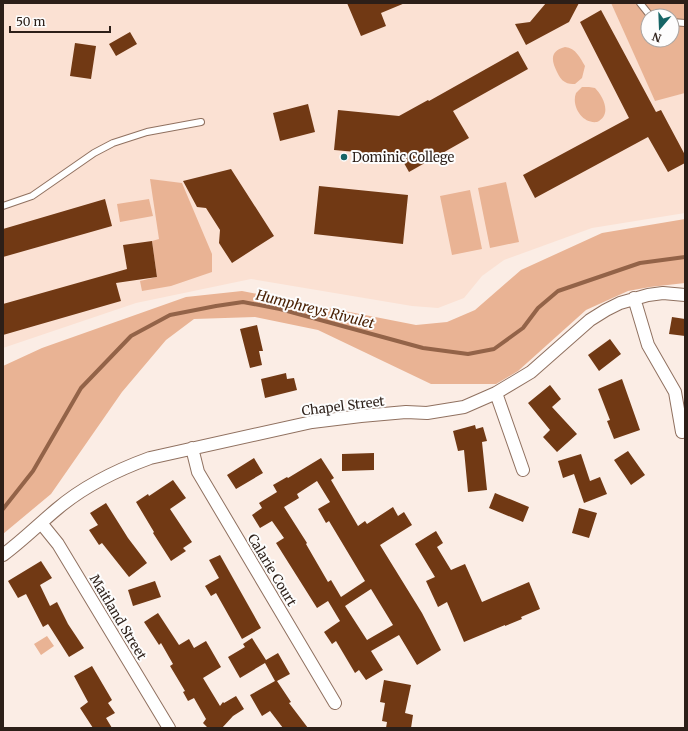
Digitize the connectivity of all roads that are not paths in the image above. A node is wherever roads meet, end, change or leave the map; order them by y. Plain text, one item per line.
1 (202, 122) dead end
2 (3, 206) edge
3 (685, 295) edge
4 (634, 298) junction
5 (496, 393) junction
6 (682, 432) dead end
7 (192, 448) junction
8 (523, 470) dead end
9 (41, 523) junction
10 (3, 555) edge
11 (334, 703) dead end
12 (169, 728) edge

1 - 2 lane
3 - 4 street, Chapel Street
4 - 5 street, Chapel Street
4 - 6 street
5 - 7 street, Chapel Street
5 - 8 street
7 - 9 street, Chapel Street
7 - 11 street, Calarie Court
9 - 10 street, Chapel Street
9 - 12 street, Maitland Street

